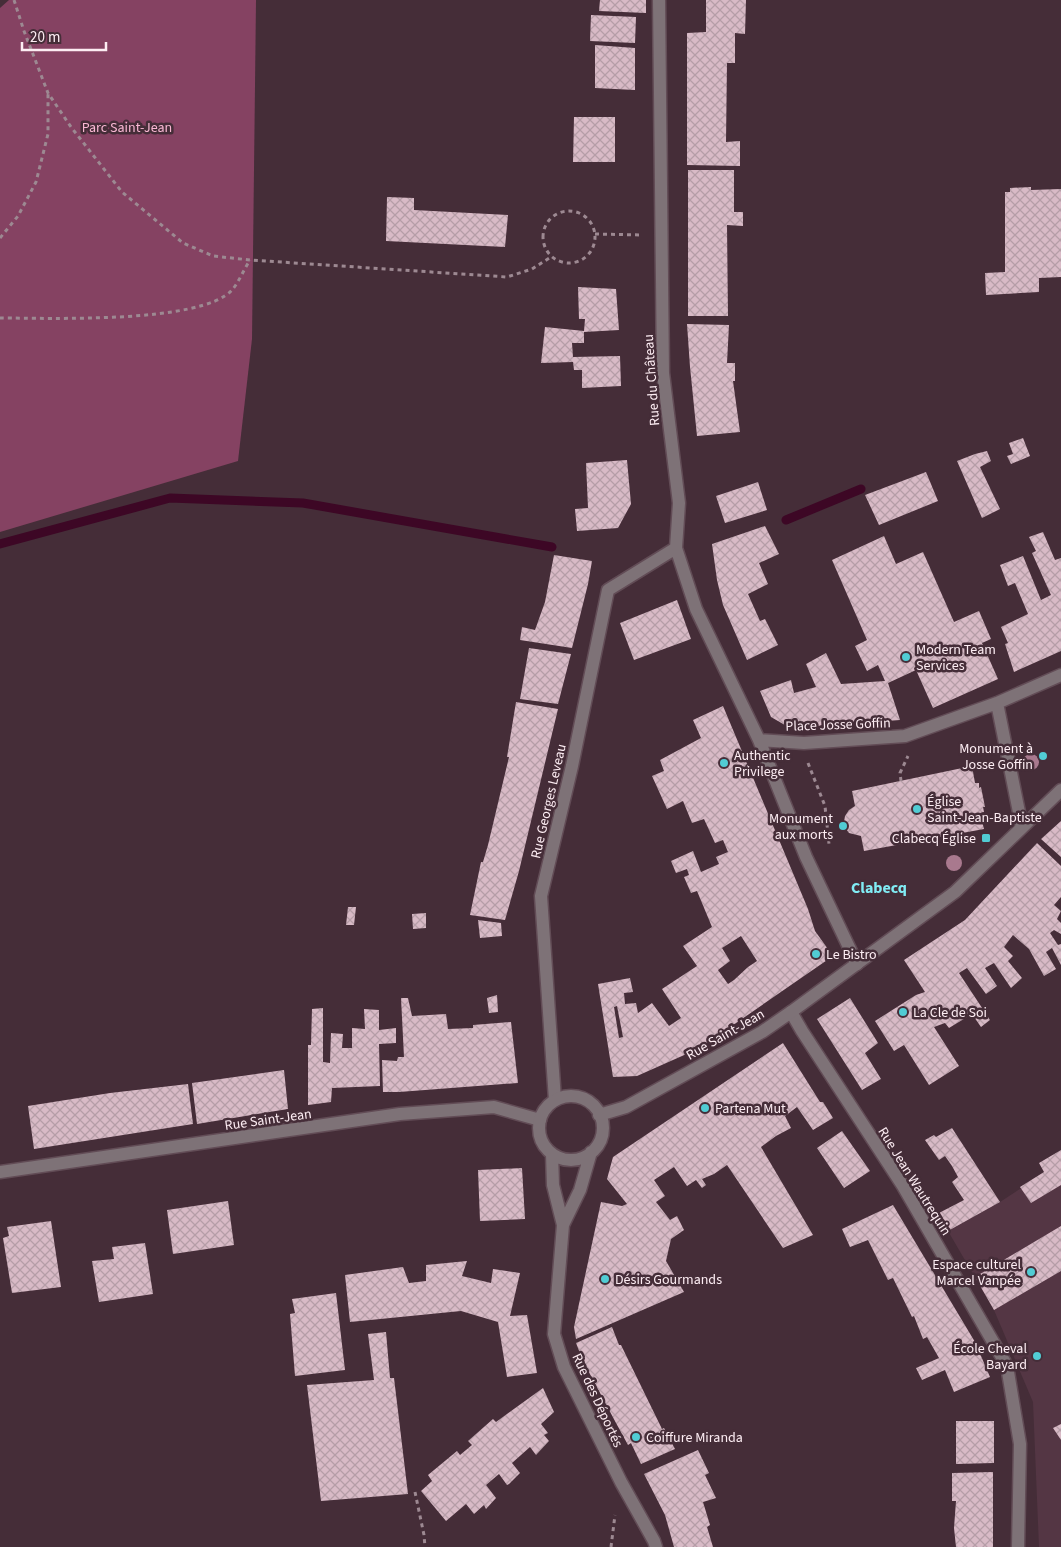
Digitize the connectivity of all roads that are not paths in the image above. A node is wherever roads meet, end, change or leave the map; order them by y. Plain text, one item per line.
1 (659, 0) edge
2 (676, 548) junction
3 (1061, 675) edge
4 (997, 703) junction
5 (759, 740) junction
6 (1061, 790) edge
7 (1022, 827) junction
8 (857, 964) junction
9 (791, 1012) junction
10 (555, 1100) junction
11 (599, 1114) junction
12 (540, 1120) junction
13 (592, 1152) junction
14 (552, 1154) junction
15 (0, 1172) edge
16 (563, 1224) junction
17 (656, 1547) edge
18 (1018, 1547) edge

1 - 2 street, Rue du Château
2 - 5 street, Rue du Château
2 - 10 street, Rue Georges Leveau
3 - 4 street, Place Josse Goffin
4 - 5 street, Place Josse Goffin
4 - 7 street
5 - 8 street
6 - 7 street
7 - 8 street
8 - 9 street, Rue Saint-Jean
9 - 11 street, Rue Saint-Jean
9 - 18 street, Rue Jean Wautrequin
10 - 11 street
10 - 12 street
11 - 13 street
12 - 14 street
12 - 15 street, Rue Saint-Jean
13 - 14 street
13 - 16 street, Rue des Déportés
14 - 16 street, Rue des Déportés
16 - 17 street, Rue des Déportés

